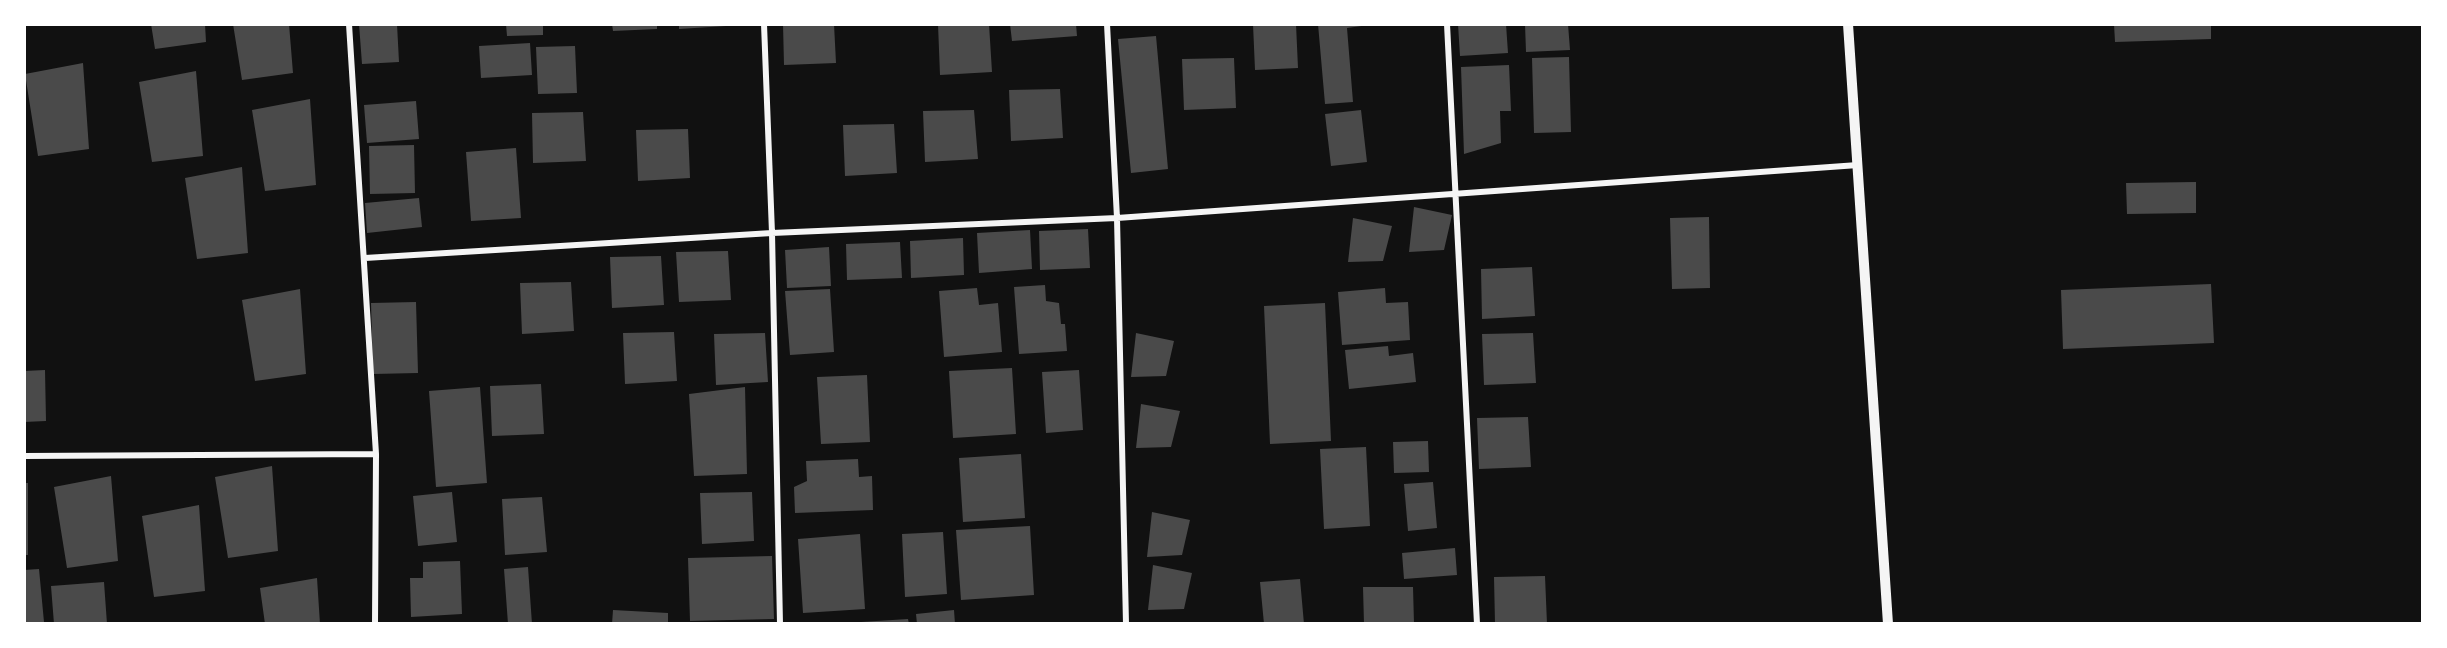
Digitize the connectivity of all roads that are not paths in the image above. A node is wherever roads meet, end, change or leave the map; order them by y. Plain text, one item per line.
1 (349, 24) edge
2 (764, 24) edge
3 (1107, 24) edge
4 (1447, 24) edge
5 (1848, 24) edge
6 (1858, 165) junction
7 (1457, 195) junction
8 (1118, 218) junction
9 (772, 233) junction
10 (365, 258) junction
11 (376, 454) junction
12 (24, 456) edge
13 (375, 624) edge
14 (780, 624) edge
15 (1126, 624) edge
16 (1478, 624) edge
17 (1888, 624) edge

1 - 10 street
2 - 9 street
3 - 8 street
4 - 7 street
5 - 6 street
6 - 7 street
6 - 17 street
7 - 8 street
7 - 16 street
8 - 9 street
8 - 15 street
9 - 10 street
9 - 14 street
10 - 11 street
11 - 12 street
11 - 13 street

